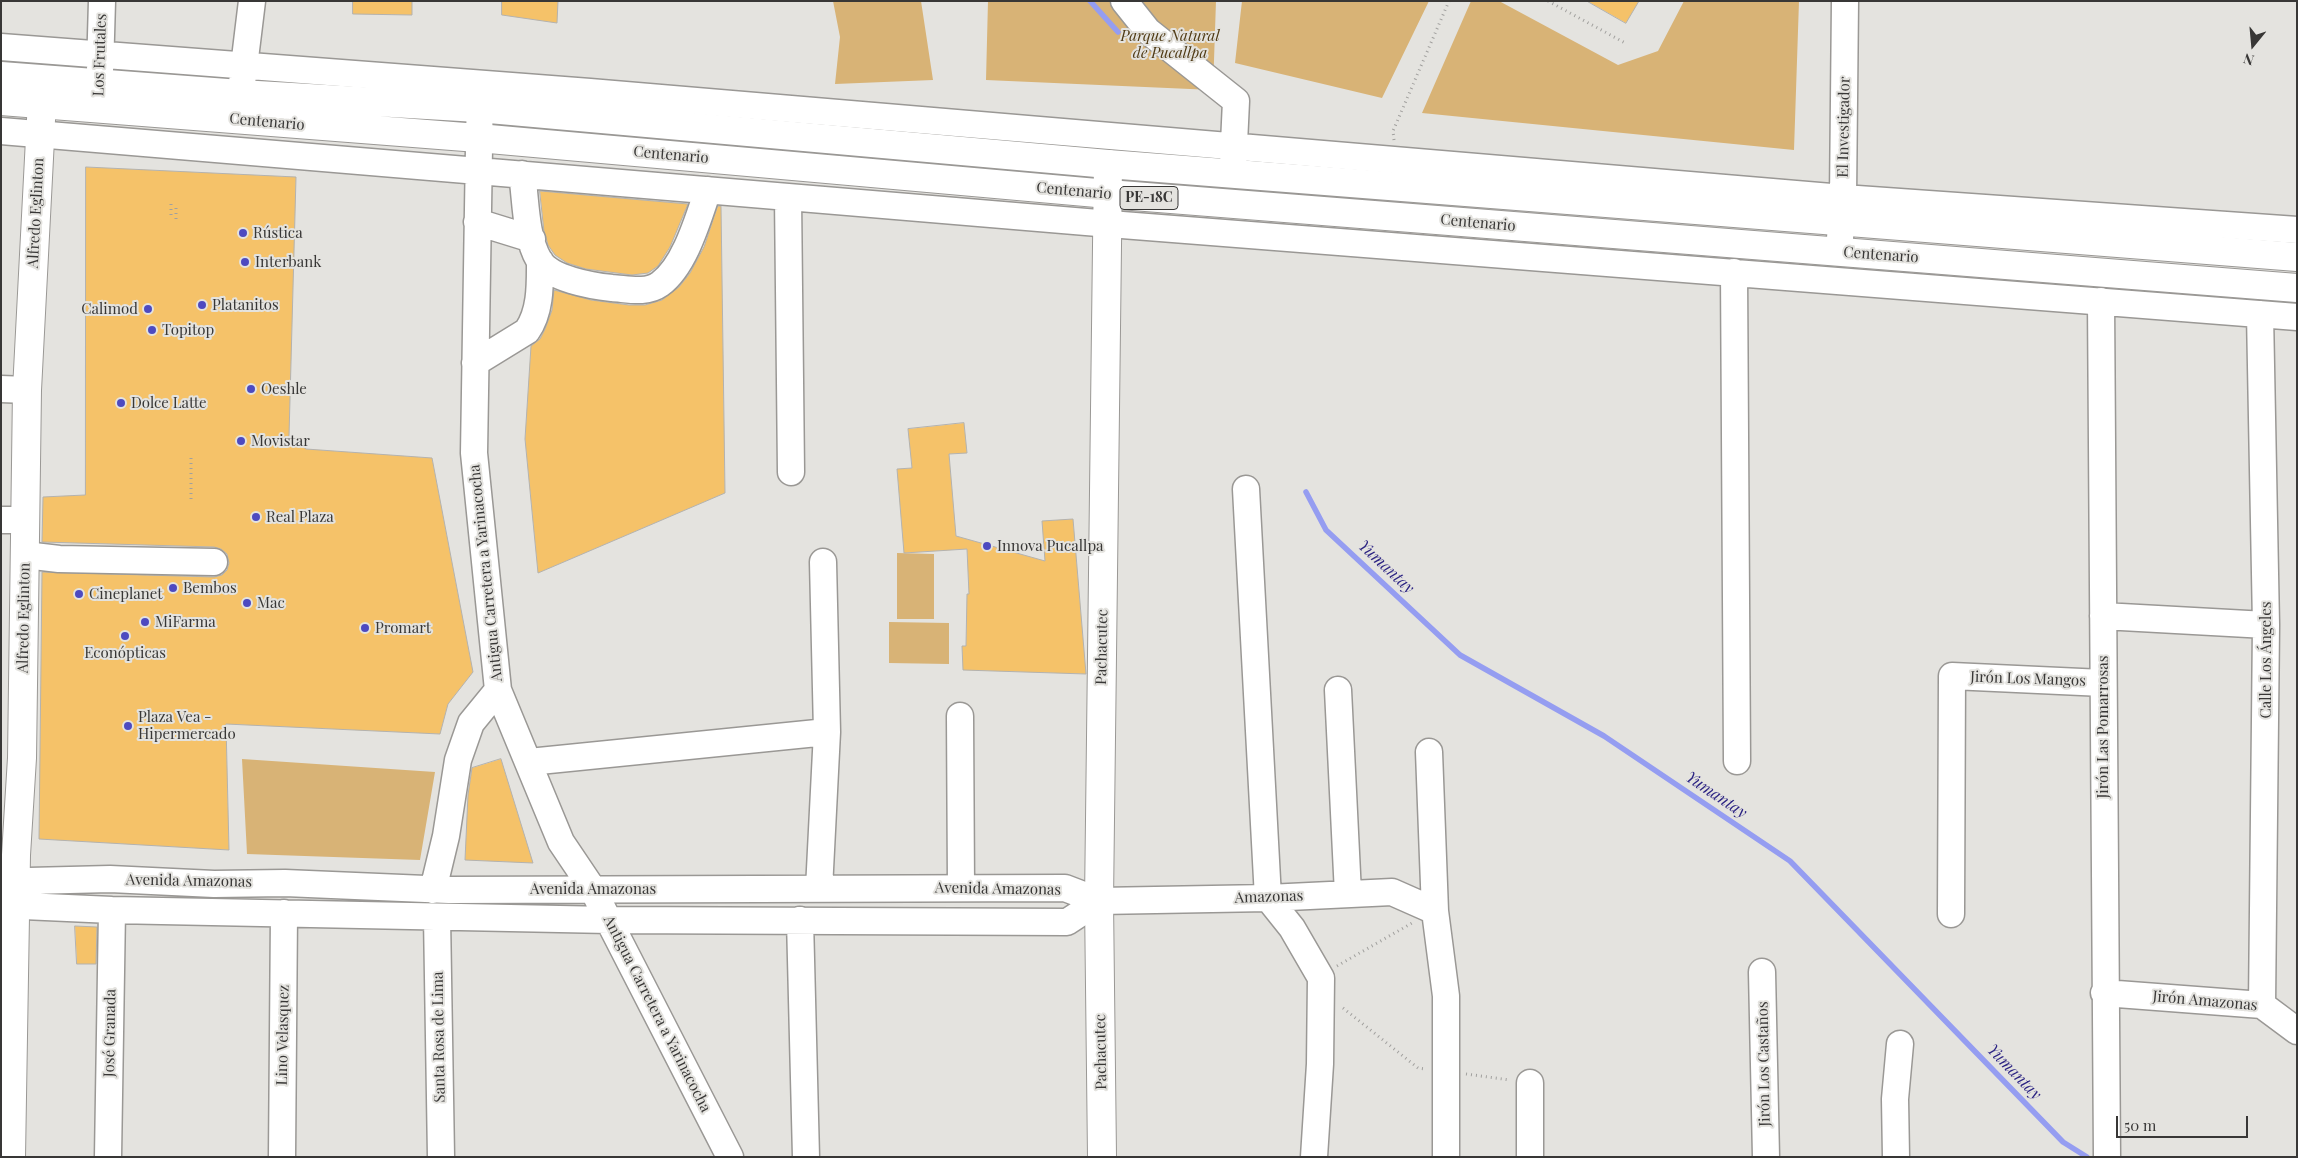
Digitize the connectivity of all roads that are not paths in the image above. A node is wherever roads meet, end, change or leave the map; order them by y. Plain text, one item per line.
1 (102, 1) edge
2 (252, 1) edge
3 (1124, 1) edge
4 (1845, 1) edge
5 (1, 47) edge
6 (101, 54) junction
7 (245, 65) junction
8 (1, 76) edge
9 (42, 91) junction
10 (240, 94) junction
11 (99, 96) junction
12 (479, 96) junction
13 (1, 100) edge
14 (1, 131) edge
15 (40, 134) junction
16 (1109, 136) junction
17 (478, 138) junction
18 (1233, 160) junction
19 (1115, 164) junction
20 (478, 171) junction
21 (522, 174) junction
22 (708, 190) junction
23 (1115, 195) junction
24 (788, 197) junction
25 (1842, 209) junction
26 (477, 222) junction
27 (1115, 224) junction
28 (2297, 230) edge
29 (536, 250) junction
30 (1839, 252) junction
31 (2297, 256) edge
32 (1734, 272) junction
33 (2297, 288) edge
34 (2101, 301) junction
35 (2260, 314) junction
36 (2297, 317) edge
37 (475, 364) junction
38 (14, 390) edge
39 (791, 472) dead end
40 (1246, 490) dead end
41 (13, 520) edge
42 (24, 555) junction
43 (214, 562) dead end
44 (823, 562) dead end
45 (2102, 616) junction
46 (2266, 625) junction
47 (2103, 682) junction
48 (498, 690) junction
49 (1338, 690) dead end
50 (960, 716) dead end
51 (826, 732) junction
52 (1430, 752) dead end
53 (1737, 761) dead end
54 (529, 762) junction
55 (961, 887) junction
56 (592, 888) junction
57 (819, 889) junction
58 (433, 890) junction
59 (8, 893) edge
60 (1348, 894) junction
61 (1268, 898) junction
62 (1106, 901) junction
63 (112, 910) junction
64 (1435, 911) junction
65 (284, 913) junction
66 (1951, 914) dead end
67 (437, 917) junction
68 (609, 920) junction
69 (800, 920) junction
70 (8, 942) edge
71 (1762, 972) dead end
72 (8, 983) edge
73 (2104, 992) junction
74 (2262, 1005) junction
75 (2297, 1031) edge
76 (1900, 1044) dead end
77 (1530, 1083) road end
78 (2107, 1155) edge
79 (11, 1157) edge
80 (108, 1157) edge
81 (282, 1157) edge
82 (441, 1157) edge
83 (730, 1157) edge
84 (806, 1157) edge
85 (1102, 1157) edge
86 (1116, 1157) edge
87 (1314, 1157) edge
88 (1446, 1157) edge
89 (1530, 1157) edge
90 (1766, 1157) edge
91 (1896, 1157) edge

1 - 6 street, Los Frutales
2 - 7 street
3 - 18 street
4 - 25 street, El Investigador
5 - 6 street
6 - 7 street
6 - 11 street, Los Frutales
7 - 10 street
7 - 12 street
8 - 9 main road, Centenario / PE-18C
9 - 11 main road, Centenario / PE-18C
9 - 13 main road, Centenario / PE-18C
9 - 15 main road, Alfredo Eglinton
10 - 11 main road, Centenario / PE-18C
10 - 12 main road, Centenario / PE-18C
11 - 17 main road, Centenario / PE-18C
12 - 16 street
12 - 17 street, Antigua Carretera a Yarinacocha
12 - 19 main road, Centenario / PE-18C
14 - 15 street
15 - 20 street
15 - 38 main road, Alfredo Eglinton
16 - 18 street
16 - 19 street, Pachacutec
17 - 20 street, Antigua Carretera a Yarinacocha
17 - 23 main road, Centenario / PE-18C
18 - 19 main road, Centenario / PE-18C
18 - 25 main road, Centenario / PE-18C
18 - 25 street
19 - 23 main road, Pachacutec
20 - 21 street
20 - 26 street, Antigua Carretera a Yarinacocha
21 - 22 street
21 - 29 street
22 - 24 street
22 - 29 street
23 - 27 main road, Pachacutec
23 - 30 main road, Centenario / PE-18C
24 - 27 street
24 - 39 street
25 - 28 street
25 - 30 street, El Investigador
25 - 31 main road, Centenario / PE-18C
26 - 29 street
26 - 37 street, Antigua Carretera a Yarinacocha
27 - 32 street
27 - 62 main road, Pachacutec
29 - 37 street
30 - 33 main road, Centenario / PE-18C
32 - 34 street
32 - 53 street
34 - 35 street
34 - 45 street, Jirón Las Pomarrosas
35 - 36 street
35 - 46 street, Calle Los Ángeles
37 - 48 street, Antigua Carretera a Yarinacocha
38 - 41 main road, Alfredo Eglinton
40 - 61 street
41 - 42 main road, Alfredo Eglinton
42 - 43 street
42 - 59 main road, Alfredo Eglinton
44 - 51 street
45 - 46 street
45 - 47 street, Jirón Las Pomarrosas
46 - 74 street, Calle Los Ángeles
47 - 66 street, Jirón Los Mangos
47 - 73 street, Jirón Las Pomarrosas
48 - 54 street, Antigua Carretera a Yarinacocha
48 - 58 street
49 - 60 street
50 - 55 street
51 - 54 street
51 - 57 street
52 - 64 street
54 - 56 street, Antigua Carretera a Yarinacocha
55 - 57 street, Avenida Amazonas
55 - 62 street, Avenida Amazonas
56 - 57 street, Avenida Amazonas
56 - 58 street, Avenida Amazonas
56 - 68 street, Antigua Carretera a Yarinacocha
58 - 59 street, Avenida Amazonas
59 - 63 street, Avenida Amazonas
59 - 70 main road, Alfredo Eglinton
60 - 61 street, Amazonas
60 - 64 street, Amazonas
61 - 62 street, Amazonas
61 - 87 street
62 - 69 street, Avenida Amazonas
62 - 85 main road, Pachacutec
62 - 86 main road, Pachacutec
63 - 65 street, Avenida Amazonas
63 - 80 street, José Granada
64 - 88 street
65 - 67 street, Avenida Amazonas
65 - 81 street, Lino Velasquez
67 - 68 street, Avenida Amazonas
67 - 82 street, Santa Rosa de Lima
68 - 69 street, Avenida Amazonas
68 - 83 street, Antigua Carretera a Yarinacocha
69 - 84 street
70 - 72 main road, Alfredo Eglinton
71 - 90 street, Jirón Los Castaños
72 - 79 main road, Alfredo Eglinton
73 - 74 street, Jirón Amazonas
73 - 78 street, Jirón Las Pomarrosas
74 - 75 street, Jirón Amazonas
76 - 91 street
77 - 89 street

